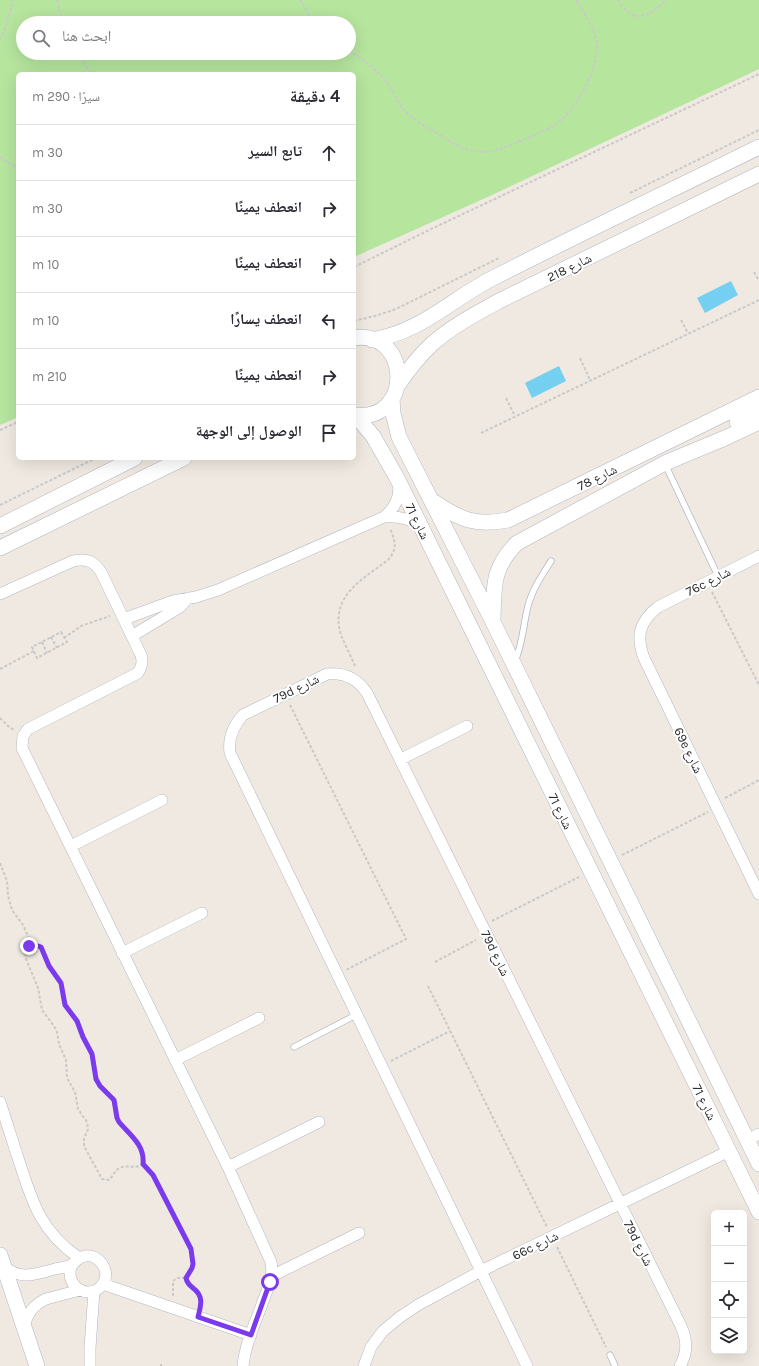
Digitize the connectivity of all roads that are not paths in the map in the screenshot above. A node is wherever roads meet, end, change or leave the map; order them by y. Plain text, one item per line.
1 (759, 147) edge
2 (759, 174) edge
3 (356, 338) edge
4 (372, 340) junction
5 (398, 385) junction
6 (392, 400) junction
7 (759, 401) edge
8 (356, 416) edge
9 (356, 417) edge
10 (759, 422) edge
11 (713, 444) junction
12 (131, 460) edge
13 (180, 460) edge
14 (665, 463) junction
15 (397, 478) junction
16 (432, 501) junction
17 (384, 517) junction
18 (0, 526) edge
19 (420, 526) junction
20 (0, 548) edge
21 (759, 556) edge
22 (550, 561) dead end
23 (718, 576) junction
24 (0, 594) edge
25 (188, 598) junction
26 (658, 607) joint
27 (122, 615) junction
28 (493, 622) junction
29 (132, 636) junction
30 (514, 665) junction
31 (467, 726) dead end
32 (400, 759) junction
33 (162, 800) dead end
34 (71, 846) junction
35 (759, 894) edge
36 (202, 913) dead end
37 (122, 953) junction
38 (356, 1015) junction
39 (259, 1018) dead end
40 (294, 1047) dead end
41 (175, 1060) junction
42 (687, 1066) junction
43 (0, 1102) edge
44 (319, 1122) dead end
45 (753, 1137) edge
46 (729, 1150) junction
47 (759, 1164) edge
48 (228, 1167) junction
49 (619, 1203) junction
50 (759, 1212) edge
51 (360, 1233) dead end
52 (2, 1260) edge
53 (76, 1261) junction
54 (481, 1272) junction
55 (272, 1276) junction
56 (103, 1284) junction
57 (76, 1287) junction
58 (94, 1291) junction
59 (24, 1327) junction
60 (251, 1335) junction
61 (610, 1355) road end
62 (37, 1366) edge
63 (90, 1366) edge
64 (243, 1366) edge
65 (364, 1366) edge
66 (527, 1366) edge
67 (615, 1366) edge
68 (680, 1366) edge

1 - 4 street
2 - 5 street, شارع 218
3 - 4 street
4 - 5 street
5 - 6 street
6 - 8 street
6 - 16 street, شارع 71
7 - 11 street
7 - 16 street, شارع 78
9 - 15 street, شارع 71
10 - 11 street, شارع 78
11 - 14 street, شارع 78
12 - 18 street
13 - 20 street
14 - 23 lane
14 - 28 street, شارع 78
15 - 17 street
15 - 19 street, شارع 71
16 - 28 street, شارع 71
17 - 19 street
17 - 25 street
19 - 42 street, شارع 71
21 - 23 street, 76c شارع
22 - 30 lane
23 - 26 street, 76c شارع
24 - 27 street
25 - 27 street
25 - 29 street
26 - 35 street, 69e شارع
27 - 29 street
28 - 30 street, شارع 71
29 - 34 street
30 - 45 street, شارع 71
31 - 32 street
32 - 38 street, 79d شارع
32 - 49 street, 79d شارع
33 - 34 street
34 - 37 street
36 - 37 street
37 - 41 street
38 - 40 lane
38 - 54 street, 79d شارع
39 - 41 street
41 - 48 street
42 - 45 street
42 - 46 street, شارع 71
43 - 53 street
44 - 48 street
45 - 47 street, شارع 71
46 - 49 street, 66c شارع
46 - 50 street, شارع 71
48 - 55 street
49 - 54 street, 66c شارع
49 - 68 street, 79d شارع
51 - 55 street
52 - 53 street
52 - 59 street
53 - 56 street
53 - 57 street
54 - 65 street, 66c شارع
54 - 66 street, 79d شارع
55 - 60 street
56 - 58 street
56 - 60 street
57 - 58 street
57 - 59 street
58 - 63 street
59 - 62 street
60 - 64 street
61 - 67 lane

